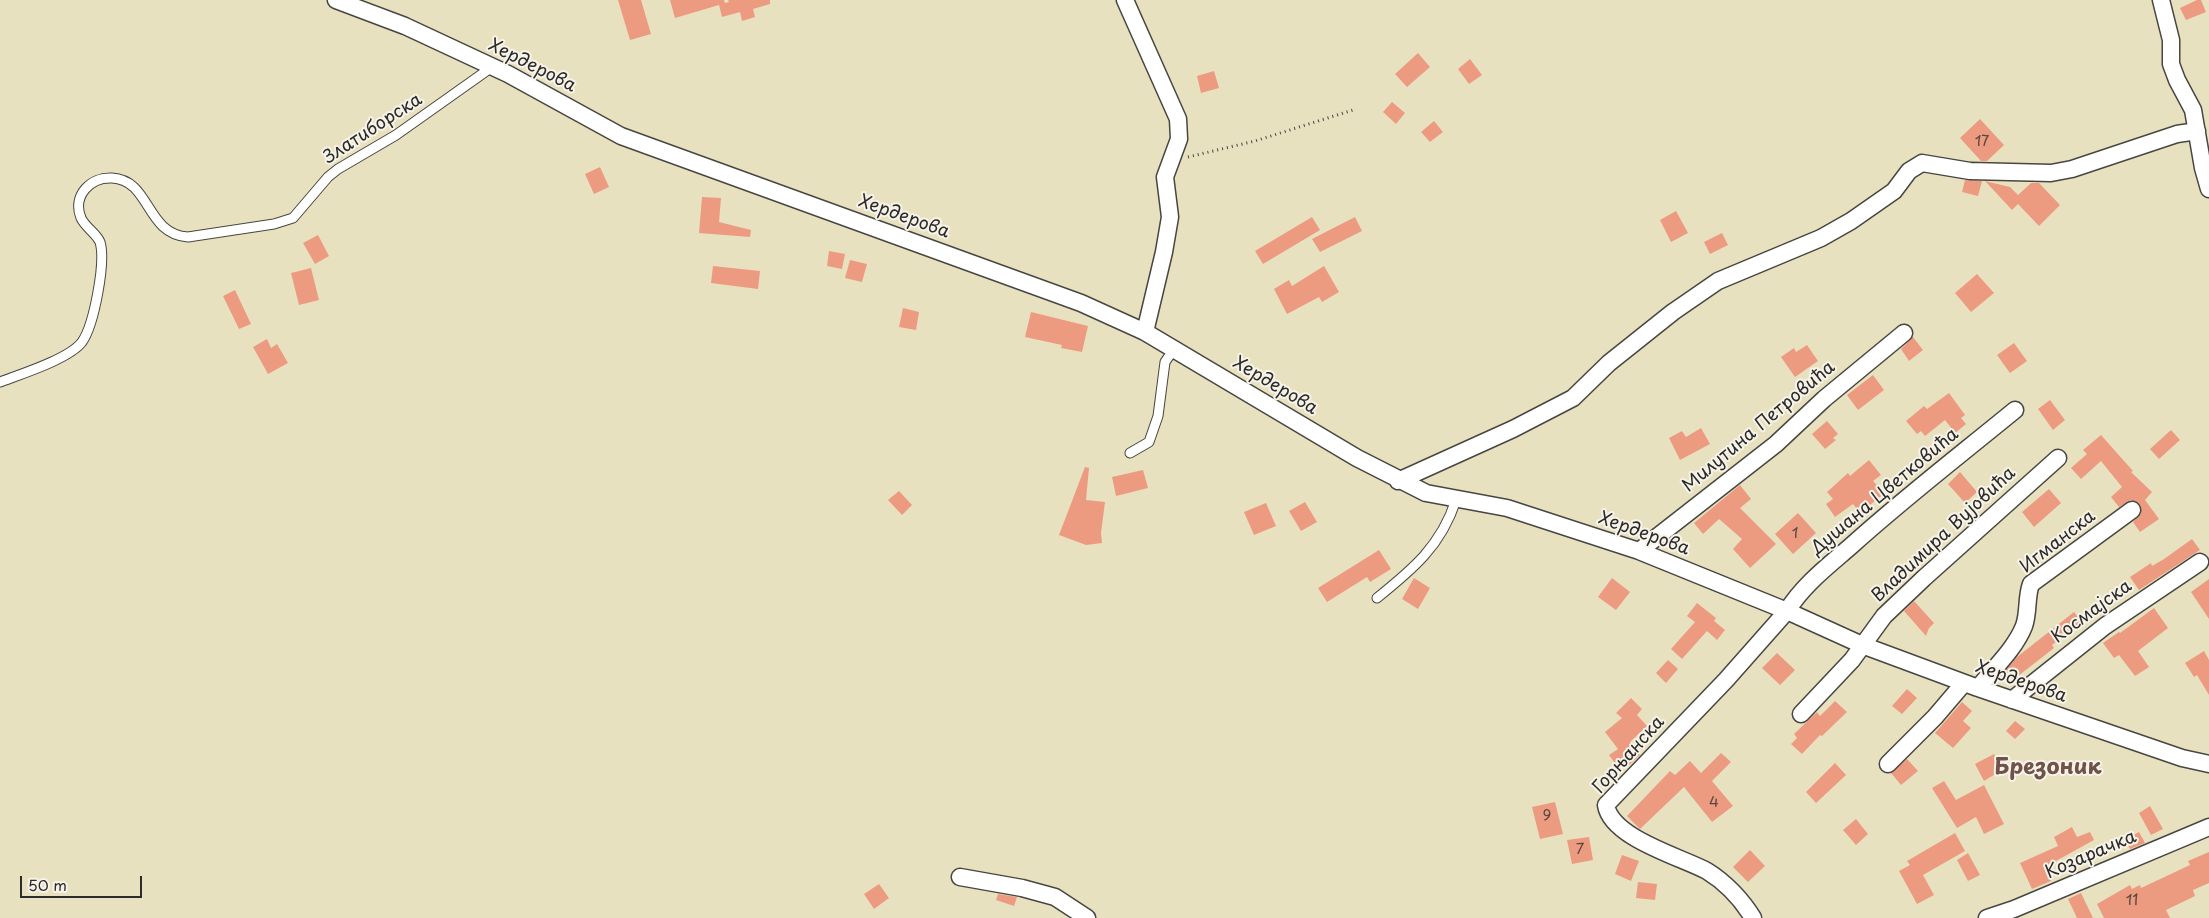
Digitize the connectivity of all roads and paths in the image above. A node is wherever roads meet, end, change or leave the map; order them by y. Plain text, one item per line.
1 (336, 0) edge
2 (1126, 0) edge
3 (2162, 0) edge
4 (492, 67) junction
5 (1353, 110) dead end
6 (2197, 131) junction
7 (1171, 161) junction
8 (2209, 188) edge
9 (1145, 332) junction
10 (1904, 333) dead end
11 (1174, 349) junction
12 (0, 382) edge
13 (2015, 410) dead end
14 (1130, 453) dead end
15 (2058, 458) dead end
16 (1398, 480) junction
17 (1456, 500) junction
18 (2132, 510) dead end
19 (1639, 551) junction
20 (2200, 562) dead end
21 (1376, 598) dead end
22 (1787, 611) junction
23 (1862, 645) junction
24 (1971, 686) junction
25 (2012, 700) junction
26 (1802, 714) dead end
27 (1888, 764) dead end
28 (2209, 764) edge
29 (2209, 827) edge
30 (960, 877) dead end
31 (1087, 918) edge
32 (1753, 918) edge
33 (1987, 918) edge

1 - 4 street, Хердерова
2 - 7 street
3 - 6 street
4 - 9 street, Хердерова
4 - 12 lane, Златиборска
5 - 7 path
6 - 8 street
6 - 16 street
7 - 9 street
9 - 11 street, Хердерова
10 - 19 street, Милутина Петровића
11 - 14 lane
11 - 16 street, Хердерова
13 - 22 street, Душана Цветковића
15 - 23 street, Владимира Вујовића
16 - 17 street, Хердерова
17 - 19 street, Хердерова
17 - 21 lane
18 - 24 street, Игманска
19 - 22 street, Хердерова
20 - 25 street, Космајска
22 - 23 street, Хердерова
22 - 32 street, Горњанска
23 - 24 street, Хердерова
23 - 26 street, Владимира Вујовића
24 - 25 street, Хердерова
24 - 27 street, Игманска
25 - 28 street, Хердерова
29 - 33 street, Козарачка
30 - 31 street

